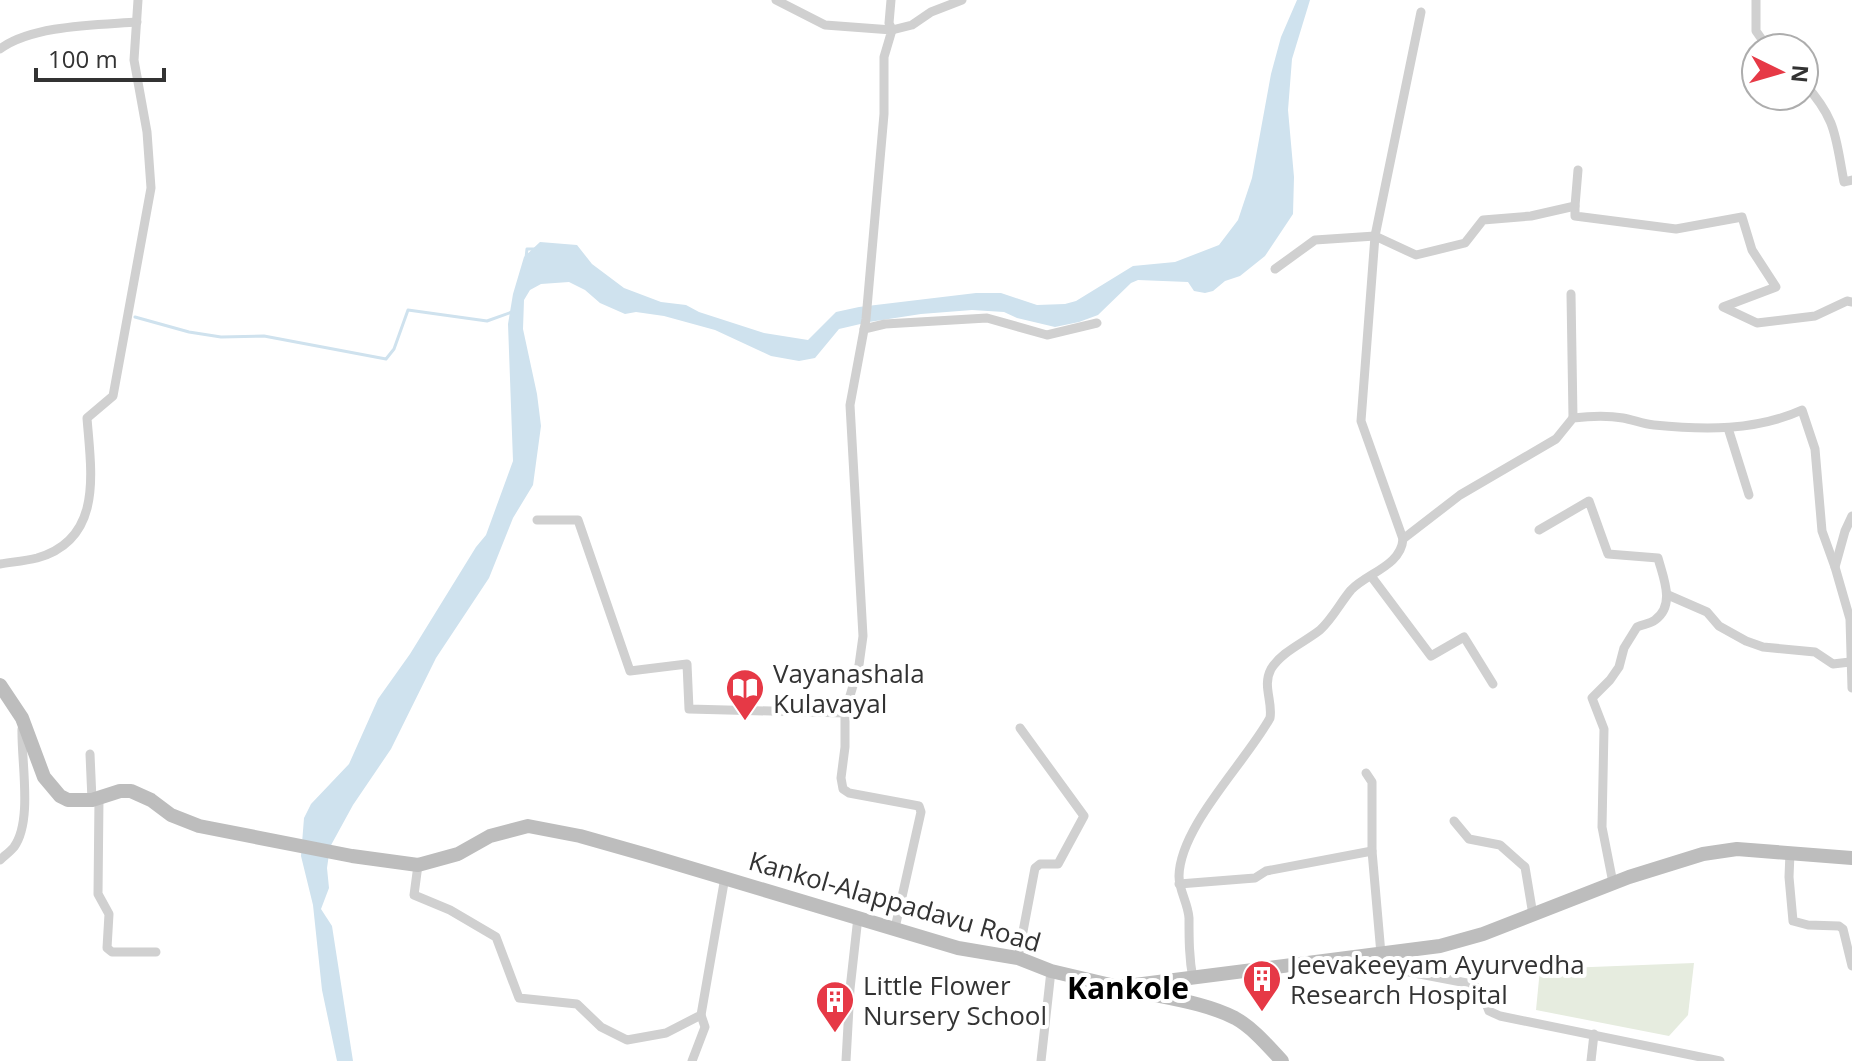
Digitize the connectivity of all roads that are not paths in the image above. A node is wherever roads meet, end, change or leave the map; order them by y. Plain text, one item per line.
1 (138, 0) edge
2 (776, 0) edge
3 (891, 0) edge
4 (962, 0) edge
5 (1756, 0) edge
6 (1421, 12) dead end
7 (137, 22) junction
8 (892, 30) junction
9 (1757, 32) edge
10 (0, 49) edge
11 (1820, 101) edge
12 (1578, 170) dead end
13 (1852, 180) edge
14 (1575, 206) junction
15 (1375, 236) junction
16 (1275, 269) dead end
17 (1571, 294) dead end
18 (1852, 302) edge
19 (1097, 323) dead end
20 (864, 329) junction
21 (1573, 418) junction
22 (1728, 428) junction
23 (1749, 495) dead end
24 (1852, 516) edge
25 (537, 520) dead end
26 (1539, 530) dead end
27 (1403, 539) junction
28 (0, 564) edge
29 (1835, 567) junction
30 (1371, 576) junction
31 (1668, 595) junction
32 (1850, 662) junction
33 (1493, 684) dead end
34 (0, 685) edge
35 (1852, 688) edge
36 (845, 713) junction
37 (22, 718) junction
38 (1020, 728) dead end
39 (90, 754) dead end
40 (1366, 773) dead end
41 (96, 799) junction
42 (1454, 821) dead end
43 (1372, 851) junction
44 (1790, 853) junction
45 (1852, 858) edge
46 (0, 860) edge
47 (418, 865) junction
48 (725, 877) junction
49 (1613, 883) junction
50 (1179, 884) junction
51 (1533, 915) junction
52 (858, 917) junction
53 (895, 928) junction
54 (156, 952) dead end
55 (1377, 954) junction
56 (1018, 958) junction
57 (1852, 966) edge
58 (1051, 971) junction
59 (1193, 979) junction
60 (1119, 987) junction
61 (701, 1015) junction
62 (1594, 1034) junction
63 (692, 1061) edge
64 (846, 1061) edge
65 (1041, 1061) edge
66 (1282, 1061) edge
67 (1591, 1061) edge
68 (1720, 1061) edge

1 - 7 street
2 - 8 street
3 - 8 street
4 - 8 street
5 - 9 street
6 - 15 street
7 - 10 street
7 - 28 street
8 - 20 street
11 - 13 street
12 - 14 street
14 - 15 street
14 - 18 street
15 - 16 street
15 - 27 street
17 - 21 street
19 - 20 street
20 - 36 street
21 - 22 street
21 - 27 street
22 - 23 street
22 - 29 street
24 - 29 street
25 - 36 street
26 - 31 street
27 - 30 street
29 - 32 street
30 - 33 street
30 - 50 street
31 - 32 street
31 - 49 street
32 - 35 street
34 - 37 main road, Kankol-Alappadavu Road
36 - 53 street
37 - 41 main road, Kankol-Alappadavu Road
37 - 46 street
38 - 56 street
39 - 41 street
40 - 43 street
41 - 47 main road, Kankol-Alappadavu Road
41 - 54 street
42 - 51 street
43 - 50 street
43 - 55 street
44 - 45 main road, Kankol-Alappadavu Road
44 - 49 main road, Kankol-Alappadavu Road
44 - 57 street
47 - 48 main road, Kankol-Alappadavu Road
47 - 61 street
48 - 52 main road, Kankol-Alappadavu Road
48 - 61 street
49 - 51 main road, Kankol-Alappadavu Road
50 - 59 street
51 - 55 main road, Kankol-Alappadavu Road
52 - 53 main road, Kankol-Alappadavu Road
52 - 64 street
53 - 56 main road, Kankol-Alappadavu Road
55 - 59 main road, Kankol-Alappadavu Road
55 - 62 street
56 - 58 main road, Kankol-Alappadavu Road
58 - 60 main road, Kankol-Alappadavu Road
58 - 65 street
59 - 60 main road, Kankol-Alappadavu Road
60 - 66 main road
61 - 63 street
62 - 67 street
62 - 68 street

